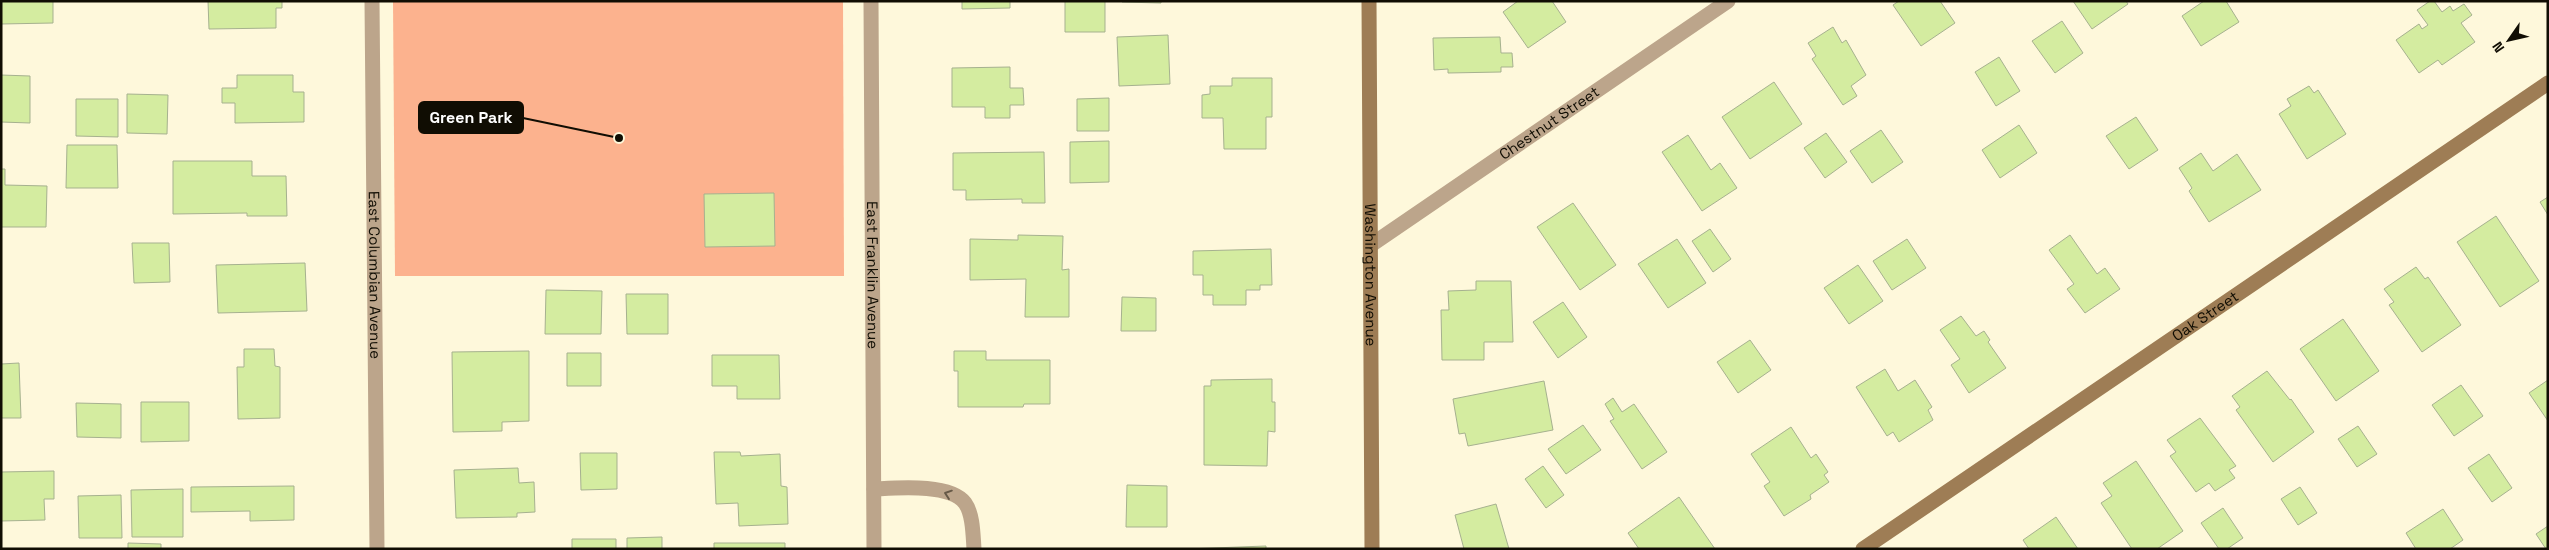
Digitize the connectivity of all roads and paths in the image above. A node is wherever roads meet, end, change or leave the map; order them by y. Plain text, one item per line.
1 (372, 1) edge
2 (871, 1) edge
3 (1369, 1) edge
4 (1728, 1) edge
5 (2548, 83) edge
6 (1371, 245) junction
7 (874, 489) junction
8 (377, 549) edge
9 (874, 549) edge
10 (974, 549) edge
11 (1372, 549) edge
12 (1862, 549) edge

1 - 8 street, East Columbian Avenue
2 - 7 street, East Franklin Avenue
3 - 6 street, Washington Avenue
4 - 6 street, Chestnut Street
5 - 12 street, Oak Street
6 - 11 street, Washington Avenue
7 - 9 street, East Franklin Avenue
10 -> 7 street

